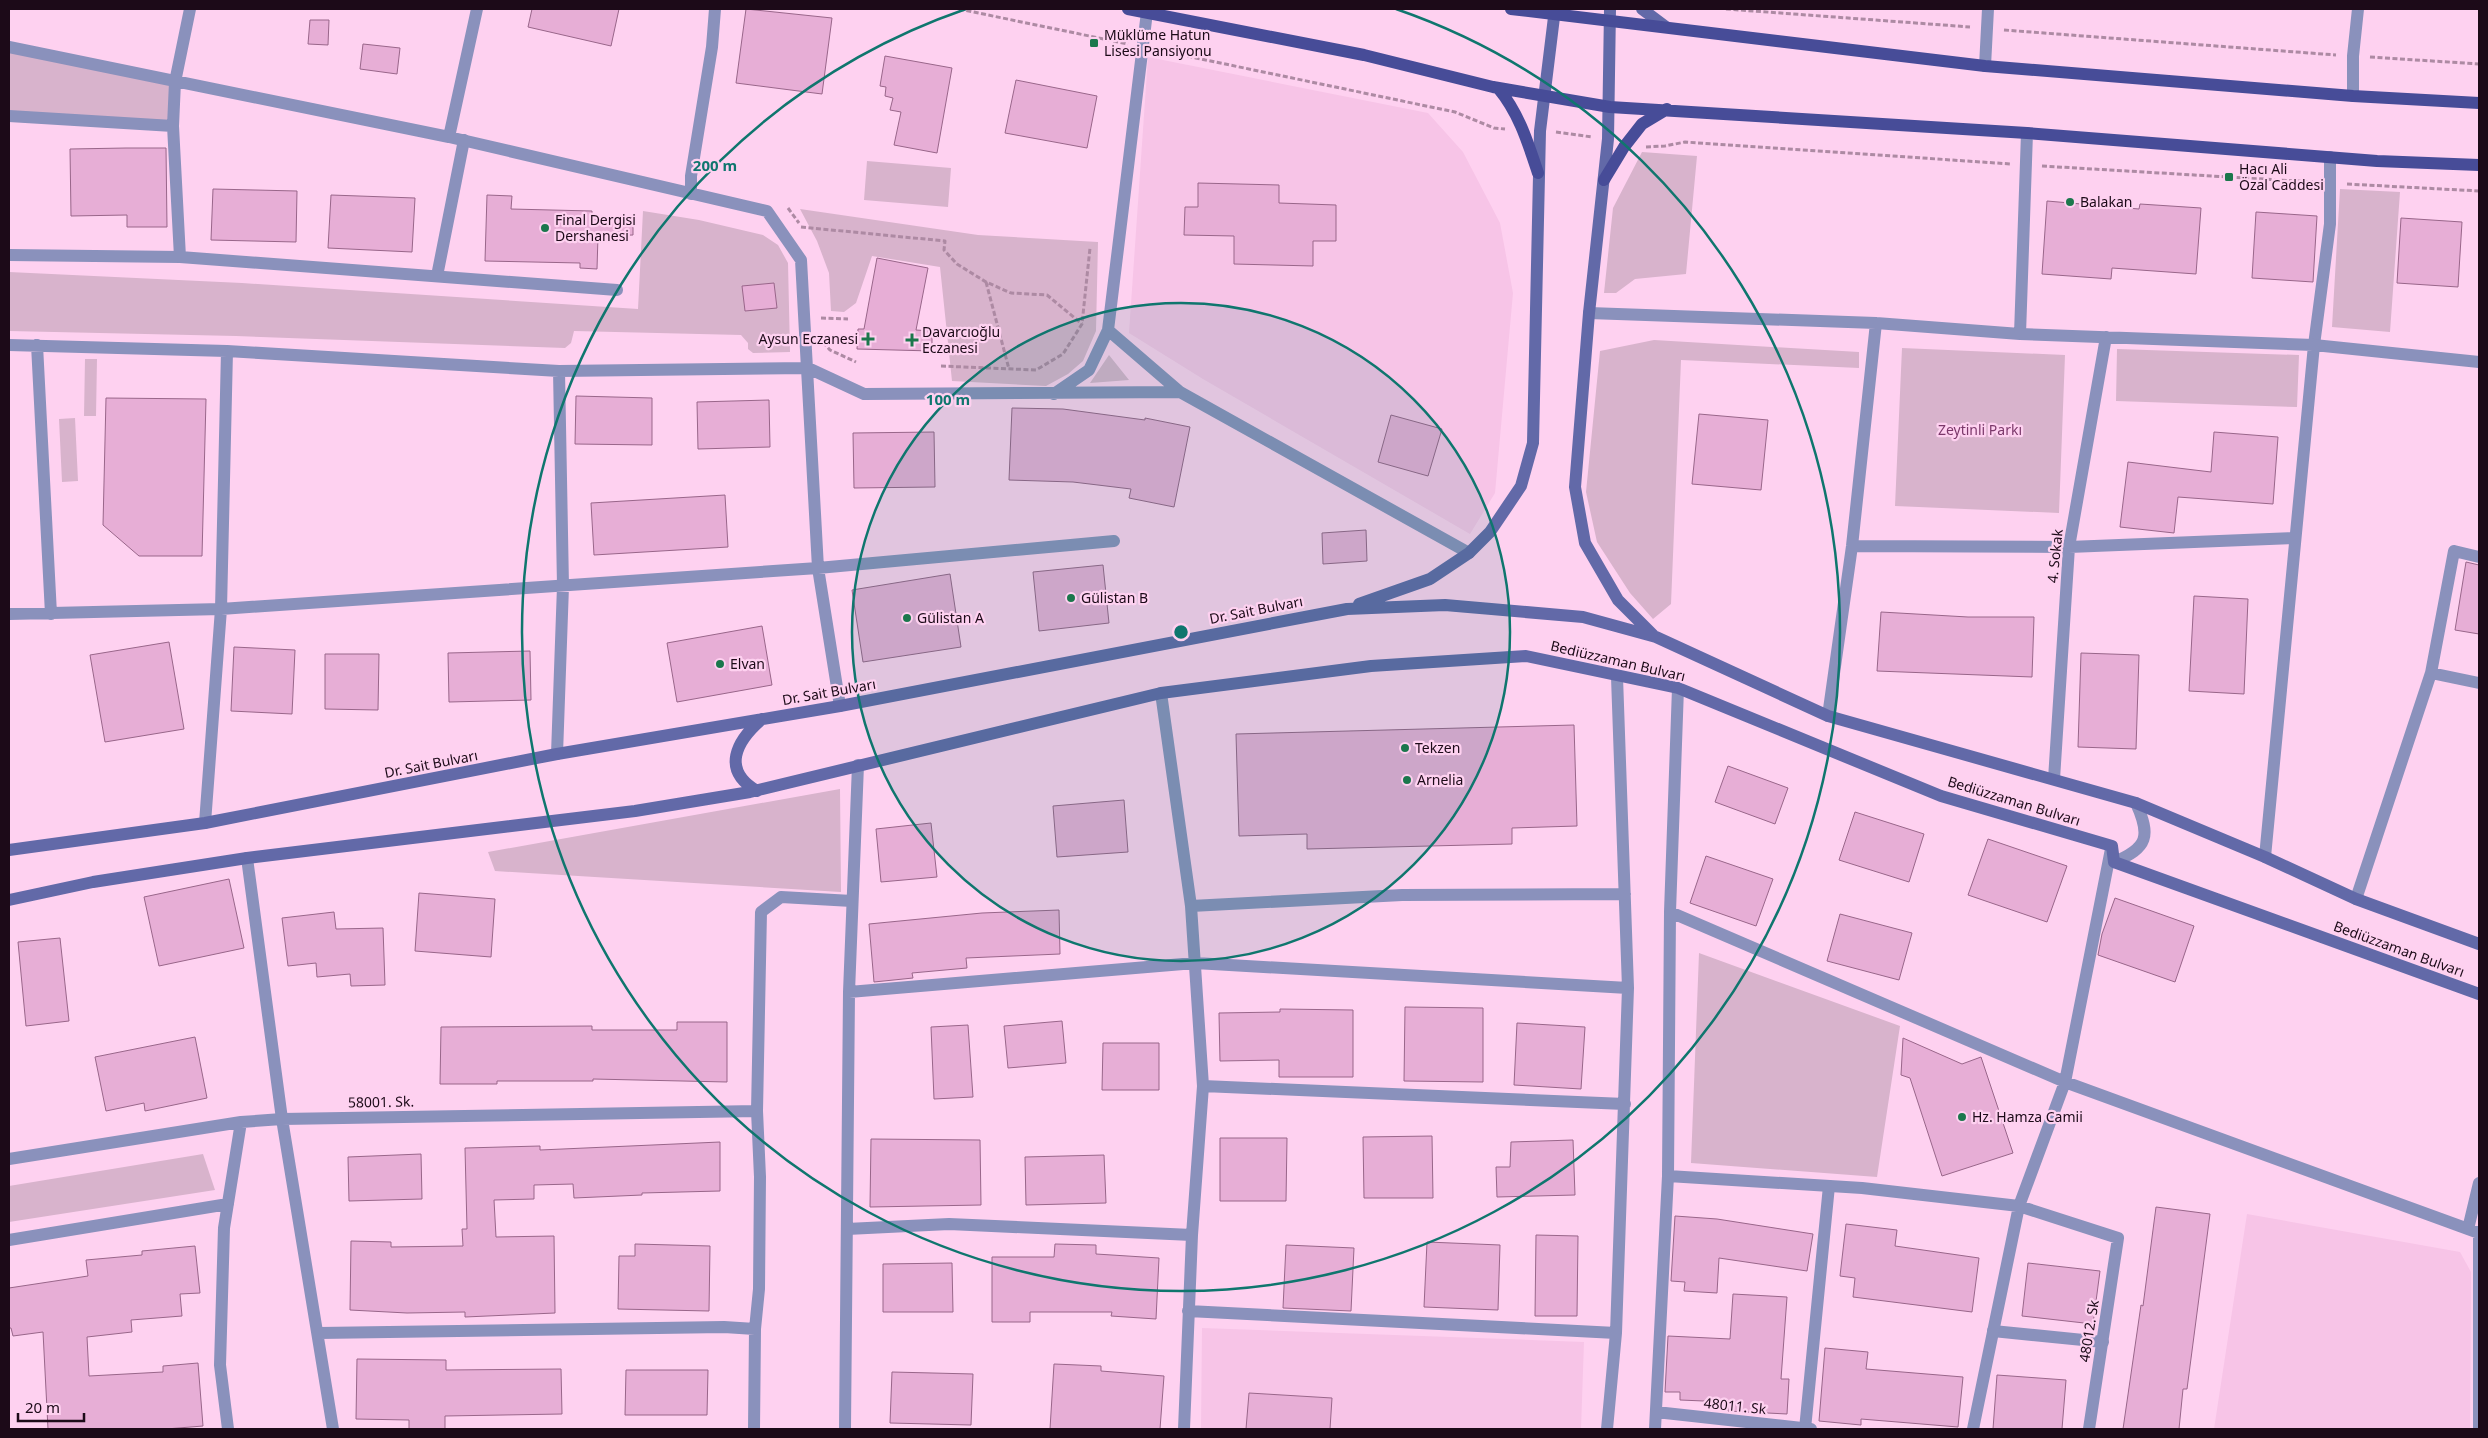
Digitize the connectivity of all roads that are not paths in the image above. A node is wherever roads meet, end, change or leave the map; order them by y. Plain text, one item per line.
1 (190, 9) edge
2 (477, 9) edge
3 (715, 9) edge
4 (1128, 9) edge
5 (1511, 9) edge
6 (1610, 9) edge
7 (1642, 9) edge
8 (1988, 9) edge
9 (2358, 9) edge
10 (1555, 11) edge
11 (1147, 12) junction
12 (1611, 22) junction
13 (1666, 27) junction
14 (9, 47) edge
15 (1984, 66) junction
16 (175, 82) junction
17 (1498, 88) junction
18 (2353, 96) junction
19 (1544, 97) junction
20 (2479, 103) edge
21 (1610, 107) junction
22 (1667, 109) junction
23 (9, 116) edge
24 (173, 126) junction
25 (2027, 133) junction
26 (449, 137) junction
27 (464, 140) junction
28 (2330, 157) junction
29 (2479, 165) edge
30 (1538, 173) junction
31 (1604, 180) junction
32 (690, 194) junction
33 (9, 255) edge
34 (180, 257) junction
35 (437, 276) junction
36 (616, 290) dead end
37 (1589, 313) junction
38 (1876, 323) junction
39 (1108, 330) junction
40 (2020, 334) junction
41 (2106, 338) junction
42 (9, 345) edge
43 (37, 345) junction
44 (2314, 345) junction
45 (227, 351) junction
46 (2479, 362) edge
47 (808, 368) junction
48 (559, 371) junction
49 (1180, 392) junction
50 (1054, 394) junction
51 (2294, 538) junction
52 (1114, 541) dead end
53 (1852, 546) junction
54 (2069, 547) junction
55 (1469, 553) junction
56 (2479, 557) edge
57 (818, 568) junction
58 (563, 586) junction
59 (1347, 608) junction
60 (221, 609) junction
61 (9, 614) edge
62 (51, 614) junction
63 (1656, 637) junction
64 (2431, 673) junction
65 (1617, 677) junction
66 (2479, 683) edge
67 (1678, 688) junction
68 (1161, 693) junction
69 (840, 706) junction
70 (1828, 716) junction
71 (762, 719) junction
72 (558, 754) junction
73 (858, 765) junction
74 (2054, 779) junction
75 (757, 791) junction
76 (2136, 803) junction
77 (205, 823) junction
78 (2112, 846) junction
79 (9, 850) edge
80 (2265, 857) junction
81 (247, 858) junction
82 (2114, 862) junction
83 (1625, 894) junction
84 (2356, 899) junction
85 (9, 900) edge
86 (852, 901) junction
87 (1191, 906) junction
88 (1670, 912) junction
89 (2479, 944) edge
90 (1195, 962) junction
91 (1628, 988) junction
92 (849, 992) junction
93 (2479, 994) edge
94 (2065, 1082) junction
95 (1203, 1086) junction
96 (1625, 1104) junction
97 (757, 1111) junction
98 (282, 1118) junction
99 (241, 1122) junction
100 (9, 1159) edge
101 (1668, 1176) junction
102 (2479, 1182) edge
103 (1830, 1186) junction
104 (228, 1204) junction
105 (2019, 1206) junction
106 (847, 1229) junction
107 (2476, 1232) edge
108 (1192, 1235) junction
109 (9, 1240) edge
110 (1188, 1312) junction
111 (754, 1329) junction
112 (1993, 1331) junction
113 (319, 1333) junction
114 (1616, 1333) junction
115 (2102, 1342) junction
116 (1656, 1412) junction
117 (1786, 1428) edge
118 (228, 1429) edge
119 (333, 1429) edge
120 (754, 1429) edge
121 (845, 1429) edge
122 (1184, 1429) edge
123 (1607, 1429) edge
124 (1655, 1429) edge
125 (1805, 1429) edge
126 (1811, 1429) edge
127 (1973, 1429) edge
128 (2089, 1429) edge
129 (2479, 1429) edge

1 - 16 street
2 - 26 street
3 - 32 street
4 - 11 main road
5 - 10 main road
6 - 12 main road
7 - 13 main road
8 - 15 street
9 - 18 street
10 - 12 main road
10 - 19 main road
11 - 17 main road
11 - 39 street
12 - 13 main road
12 - 21 main road
13 - 15 main road
14 - 16 street
15 - 18 main road
16 - 24 street
16 - 26 street
17 - 19 main road
17 - 30 main road
18 - 20 main road
19 - 21 main road
19 - 30 main road
21 - 22 main road
21 - 31 main road
22 - 25 main road
22 - 31 main road
23 - 24 street
24 - 34 street
25 - 28 main road
25 - 40 street
26 - 27 street
27 - 32 street
27 - 35 street
28 - 29 main road
28 - 44 street
30 - 55 main road
31 - 37 main road
32 - 47 street
33 - 34 street
34 - 35 street
35 - 36 street
37 - 38 street
37 - 63 main road
38 - 40 street
38 - 53 street
39 - 49 street
39 - 50 street
40 - 41 street
41 - 44 street
41 - 54 street, 4. Sokak
42 - 43 street
43 - 45 street
43 - 62 street
44 - 46 street
44 - 51 street
45 - 48 street
45 - 60 street
47 - 48 street
47 - 50 street
47 - 57 street
48 - 58 street
49 - 50 street
49 - 55 street
51 - 54 street
51 - 80 street
52 - 57 street
53 - 54 street
53 - 70 street
54 - 74 street, 4. Sokak
55 - 59 main road
56 - 64 street
57 - 58 street
57 - 69 street
58 - 60 street
58 - 72 street
59 - 63 main road, Dr. Sait Bulvarı
59 - 69 main road, Dr. Sait Bulvarı
60 - 62 street
60 - 77 street
61 - 62 street
63 - 70 main road, Bediüzzaman Bulvarı
64 - 66 street
64 - 84 street
65 - 67 main road, Bediüzzaman Bulvarı
65 - 68 main road, Bediüzzaman Bulvarı
65 - 83 street
67 - 78 main road, Bediüzzaman Bulvarı
67 - 88 street
68 - 73 main road
68 - 87 street
69 - 71 main road, Dr. Sait Bulvarı
70 - 74 main road, Bediüzzaman Bulvarı
71 - 72 main road, Dr. Sait Bulvarı
71 - 75 main road
72 - 77 main road, Dr. Sait Bulvarı
73 - 75 main road
73 - 86 street
74 - 76 main road, Bediüzzaman Bulvarı
75 - 81 main road
76 - 80 main road, Bediüzzaman Bulvarı
76 - 82 street
77 - 79 main road, Dr. Sait Bulvarı
78 - 82 main road
78 - 94 street
80 - 84 main road, Bediüzzaman Bulvarı
81 - 85 main road
81 - 98 street
82 - 93 main road, Bediüzzaman Bulvarı
83 - 87 street
83 - 91 street
84 - 89 main road, Bediüzzaman Bulvarı
86 - 92 street
86 - 97 street
87 - 90 street
88 - 94 street
88 - 101 street
90 - 91 street
90 - 92 street
90 - 95 street
91 - 96 street
92 - 106 street
94 - 105 street
94 - 107 street
95 - 96 street
95 - 108 street
96 - 114 street
97 - 98 street, 58001. Sk.
97 - 111 street
98 - 99 street, 58001. Sk.
98 - 113 street
99 - 100 street, 58001. Sk.
99 - 104 street
101 - 103 street
101 - 116 street
102 - 107 street
103 - 105 street
103 - 125 street
104 - 109 street
104 - 118 street
105 - 112 street
105 - 115 street, 48012. Sk
106 - 108 street
106 - 121 street
107 - 129 street
108 - 110 street
110 - 114 street
110 - 122 street
111 - 113 street
111 - 120 street
112 - 115 street
112 - 127 street
113 - 119 street
114 - 123 street
115 - 128 street, 48012. Sk
116 - 117 street, 48011. Sk
116 - 124 street
117 - 125 street, 48011. Sk
125 - 126 street, 48011. Sk

